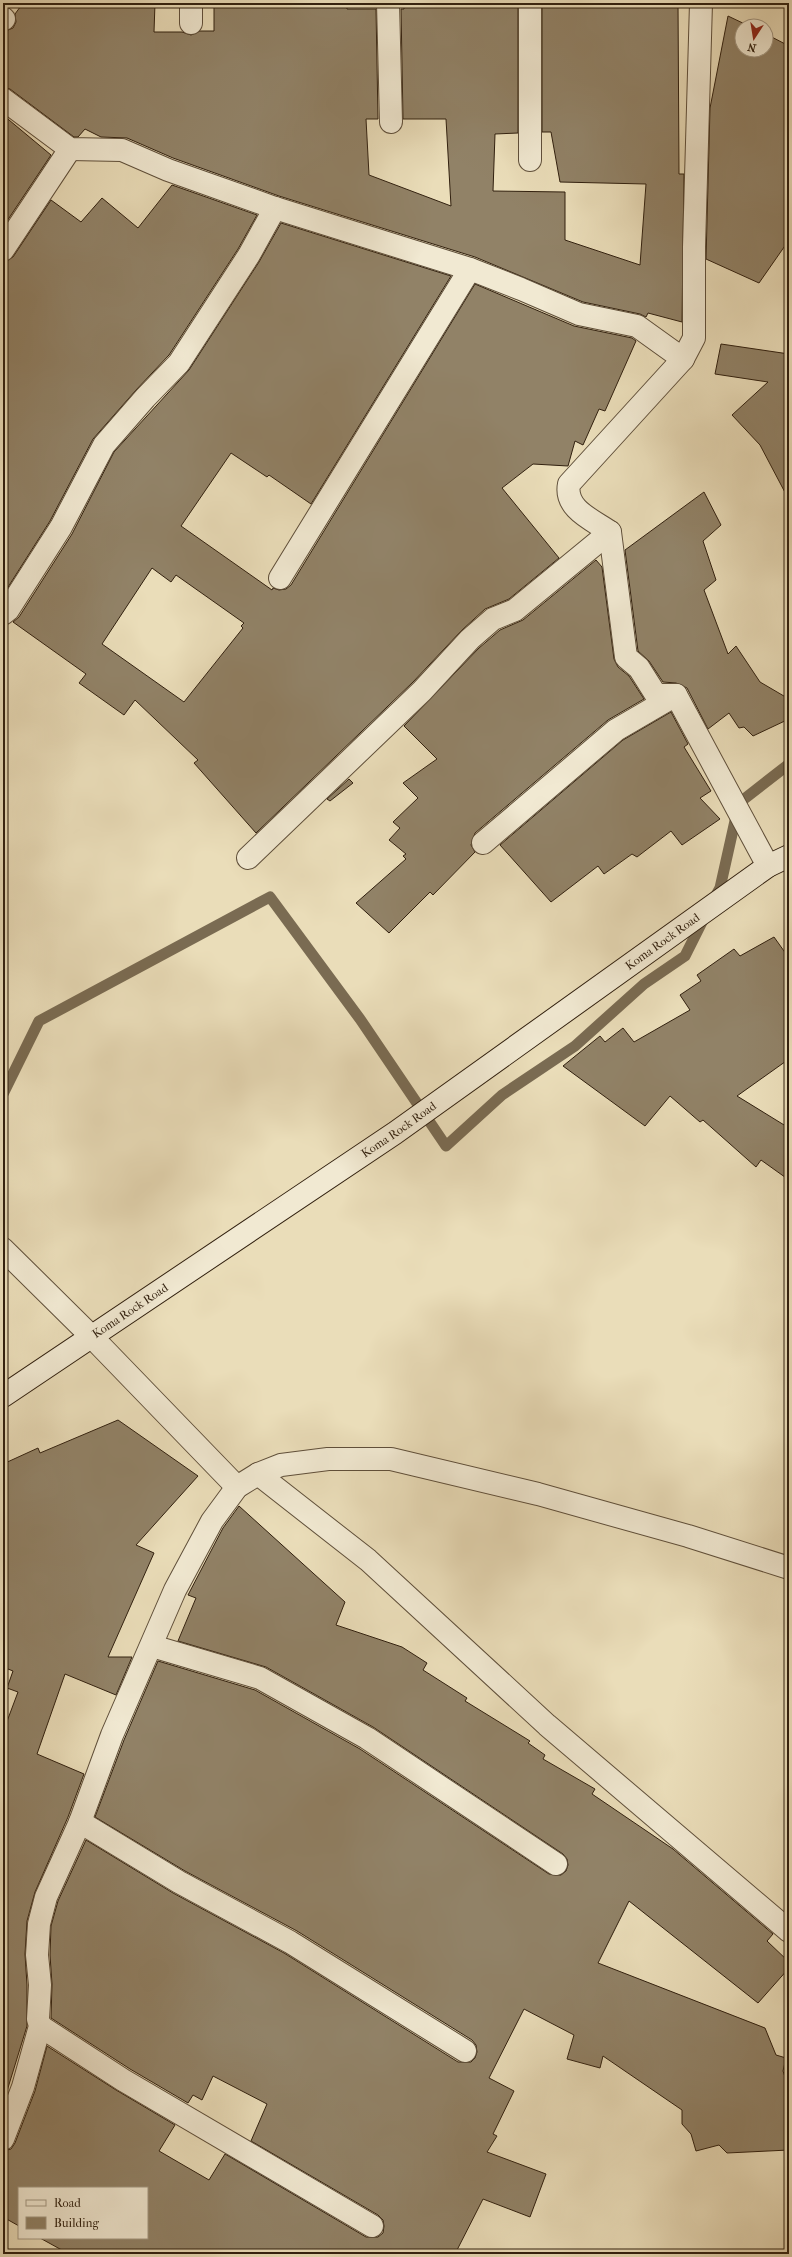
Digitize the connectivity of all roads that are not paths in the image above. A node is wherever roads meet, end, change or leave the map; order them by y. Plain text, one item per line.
1 (388, 3) edge
2 (530, 3) edge
3 (701, 3) edge
4 (3, 99) edge
5 (391, 122) dead end
6 (70, 149) junction
7 (530, 160) dead end
8 (275, 208) junction
9 (3, 250) edge
10 (470, 269) junction
11 (683, 359) junction
12 (610, 532) junction
13 (280, 578) dead end
14 (3, 614) edge
15 (676, 695) junction
16 (483, 843) dead end
17 (789, 856) edge
18 (248, 858) dead end
19 (768, 866) junction
20 (3, 1250) edge
21 (91, 1336) junction
22 (3, 1396) edge
23 (258, 1474) junction
24 (237, 1487) junction
25 (789, 1568) edge
26 (152, 1646) junction
27 (80, 1822) junction
28 (556, 1864) dead end
29 (789, 1931) edge
30 (40, 2026) junction
31 (465, 2051) dead end
32 (3, 2139) edge
33 (372, 2226) dead end

1 - 5 street
2 - 7 street
3 - 11 street
4 - 6 street
6 - 8 street
6 - 9 street
8 - 10 street
8 - 14 street
10 - 11 street
10 - 13 street
11 - 12 street
12 - 15 street
12 - 18 street
15 - 16 street
15 - 19 street
17 - 19 street, Koma Rock Road
19 - 21 street, Koma Rock Road
20 - 21 street
21 - 22 street, Koma Rock Road
21 - 24 street
23 - 24 street
23 - 25 street
23 - 29 street
24 - 26 street
26 - 27 street
26 - 28 street
27 - 30 street
27 - 31 street
30 - 32 street
30 - 33 street

